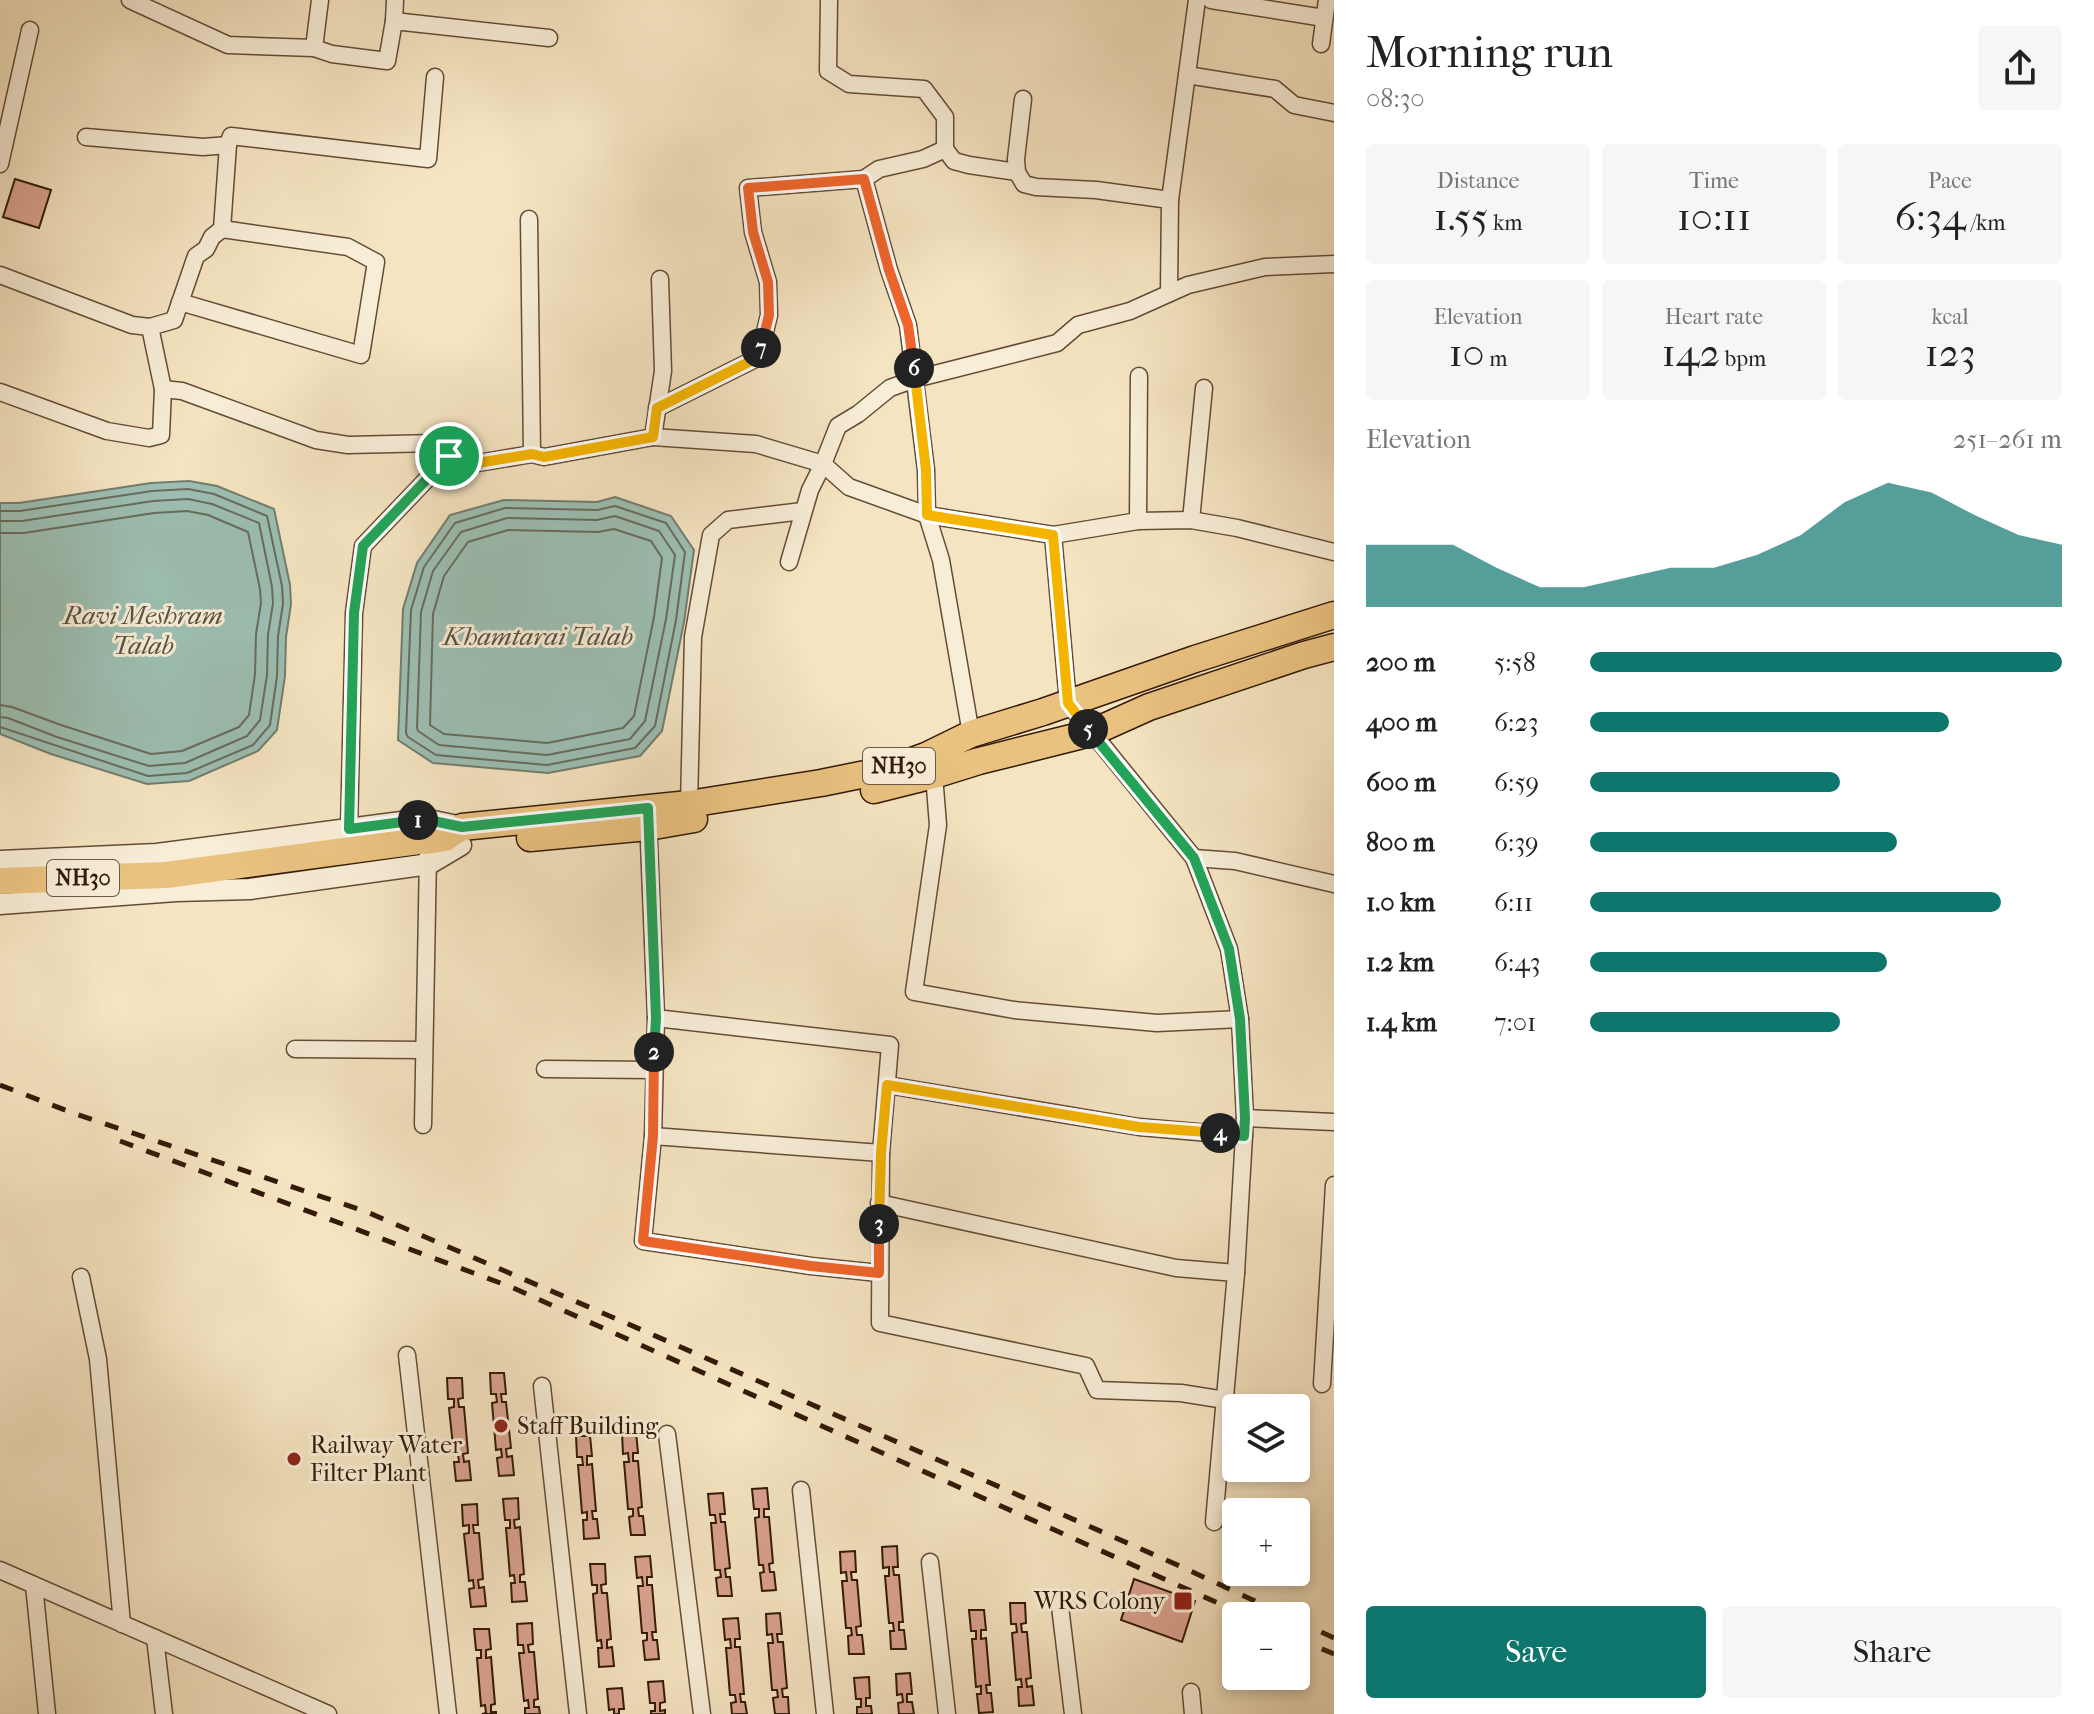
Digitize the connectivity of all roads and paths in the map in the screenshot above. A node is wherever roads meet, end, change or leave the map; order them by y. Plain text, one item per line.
1 (130, 0) edge
2 (320, 0) edge
3 (395, 0) edge
4 (829, 0) edge
5 (1197, 0) edge
6 (1211, 0) edge
7 (1327, 0) edge
8 (1258, 4) edge
9 (1324, 18) junction
10 (394, 21) junction
11 (30, 30) dead end
12 (549, 38) dead end
13 (1321, 44) dead end
14 (314, 48) junction
15 (1187, 75) junction
16 (435, 77) dead end
17 (1023, 99) dead end
18 (1334, 113) edge
19 (86, 137) dead end
20 (228, 145) junction
21 (945, 149) junction
22 (0, 164) edge
23 (1017, 172) junction
24 (864, 179) junction
25 (1170, 200) junction
26 (529, 219) dead end
27 (222, 229) junction
28 (1334, 264) edge
29 (0, 275) edge
30 (660, 279) dead end
31 (1169, 292) junction
32 (180, 302) junction
33 (150, 327) junction
34 (1139, 376) dead end
35 (915, 379) junction
36 (1204, 388) dead end
37 (163, 389) junction
38 (0, 392) edge
39 (657, 408) junction
40 (653, 437) junction
41 (532, 454) junction
42 (449, 456) junction
43 (823, 464) junction
44 (803, 511) junction
45 (927, 515) junction
46 (1191, 520) junction
47 (1138, 521) junction
48 (1053, 535) junction
49 (1334, 552) edge
50 (789, 562) dead end
51 (1334, 615) edge
52 (1334, 647) edge
53 (1068, 703) junction
54 (1091, 733) junction
55 (971, 734) junction
56 (930, 766) junction
57 (689, 804) junction
58 (648, 817) junction
59 (349, 829) junction
60 (441, 839) junction
61 (1194, 858) junction
62 (0, 861) edge
63 (0, 881) edge
64 (1334, 884) edge
65 (0, 904) edge
66 (656, 1018) junction
67 (1240, 1019) junction
68 (295, 1049) dead end
69 (424, 1050) junction
70 (545, 1069) dead end
71 (653, 1070) junction
72 (887, 1085) junction
73 (1245, 1118) junction
74 (1334, 1122) edge
75 (423, 1125) dead end
76 (653, 1136) junction
77 (1244, 1136) junction
78 (881, 1153) junction
79 (1334, 1185) edge
80 (879, 1203) junction
81 (879, 1273) junction
82 (1236, 1273) junction
83 (81, 1277) dead end
84 (407, 1355) dead end
85 (1322, 1384) dead end
86 (542, 1386) dead end
87 (1226, 1394) edge
88 (1222, 1400) edge
89 (1222, 1433) edge
90 (667, 1434) dead end
91 (801, 1490) dead end
92 (1214, 1522) dead end
93 (930, 1562) dead end
94 (0, 1570) edge
95 (34, 1585) junction
96 (1059, 1598) dead end
97 (122, 1624) junction
98 (155, 1638) junction
99 (1191, 1692) dead end
100 (47, 1714) edge
101 (164, 1714) edge
102 (328, 1714) edge
103 (448, 1714) edge
104 (578, 1714) edge
105 (702, 1714) edge
106 (825, 1714) edge
107 (947, 1714) edge
108 (1073, 1714) edge
109 (1193, 1714) edge

1 - 14 street
2 - 14 street
3 - 10 street
4 - 21 street
5 - 15 street
6 - 8 street
7 - 9 street
8 - 9 street
9 - 13 street
10 - 12 street
10 - 14 street
11 - 22 street
15 - 18 street
15 - 25 street
16 - 20 street
17 - 23 street
19 - 20 street
20 - 27 street
21 - 23 street
21 - 24 street
23 - 25 street
24 - 35 street
24 - 39 street
25 - 31 street
26 - 41 street
27 - 32 street
27 - 32 street
28 - 31 street
29 - 33 street
30 - 39 street
31 - 35 street
32 - 33 street
33 - 37 street
34 - 47 street
35 - 43 street
35 - 45 street
36 - 46 street
37 - 38 street
37 - 42 street
39 - 40 street
40 - 41 street
40 - 43 street
41 - 42 street
42 - 59 street
43 - 44 street
43 - 45 street
44 - 50 street
44 - 57 street
45 - 48 street
45 - 55 street
46 - 47 street
46 - 49 street
47 - 48 street
48 - 53 street
51 - 53 main road, NH30
52 - 54 main road, NH30
53 - 54 street
53 - 55 main road, NH30
54 - 56 main road, NH30
54 - 61 street
55 - 56 main road, NH30
56 - 57 main road, NH30
56 - 58 main road, NH30
56 - 67 street
57 - 58 main road, NH30
58 - 60 main road, NH30
58 - 66 street
59 - 60 street
59 - 62 street
60 - 63 main road, NH30
60 - 65 street
60 - 69 street
61 - 64 street
61 - 67 street
66 - 71 street
66 - 72 street
67 - 73 street
68 - 69 street
69 - 75 street
70 - 71 street
71 - 76 street
72 - 77 street
72 - 78 street
73 - 74 street
73 - 77 street
76 - 78 street
76 - 81 street
77 - 82 street
78 - 80 street
79 - 85 street
80 - 81 street
80 - 82 street
81 - 88 street
82 - 87 street
83 - 97 street
84 - 103 street
86 - 104 street
89 - 92 street
90 - 105 street
91 - 106 street
93 - 107 street
94 - 95 street
95 - 97 street
95 - 100 street
96 - 108 street
97 - 98 street
98 - 101 street
98 - 102 street
99 - 109 street

